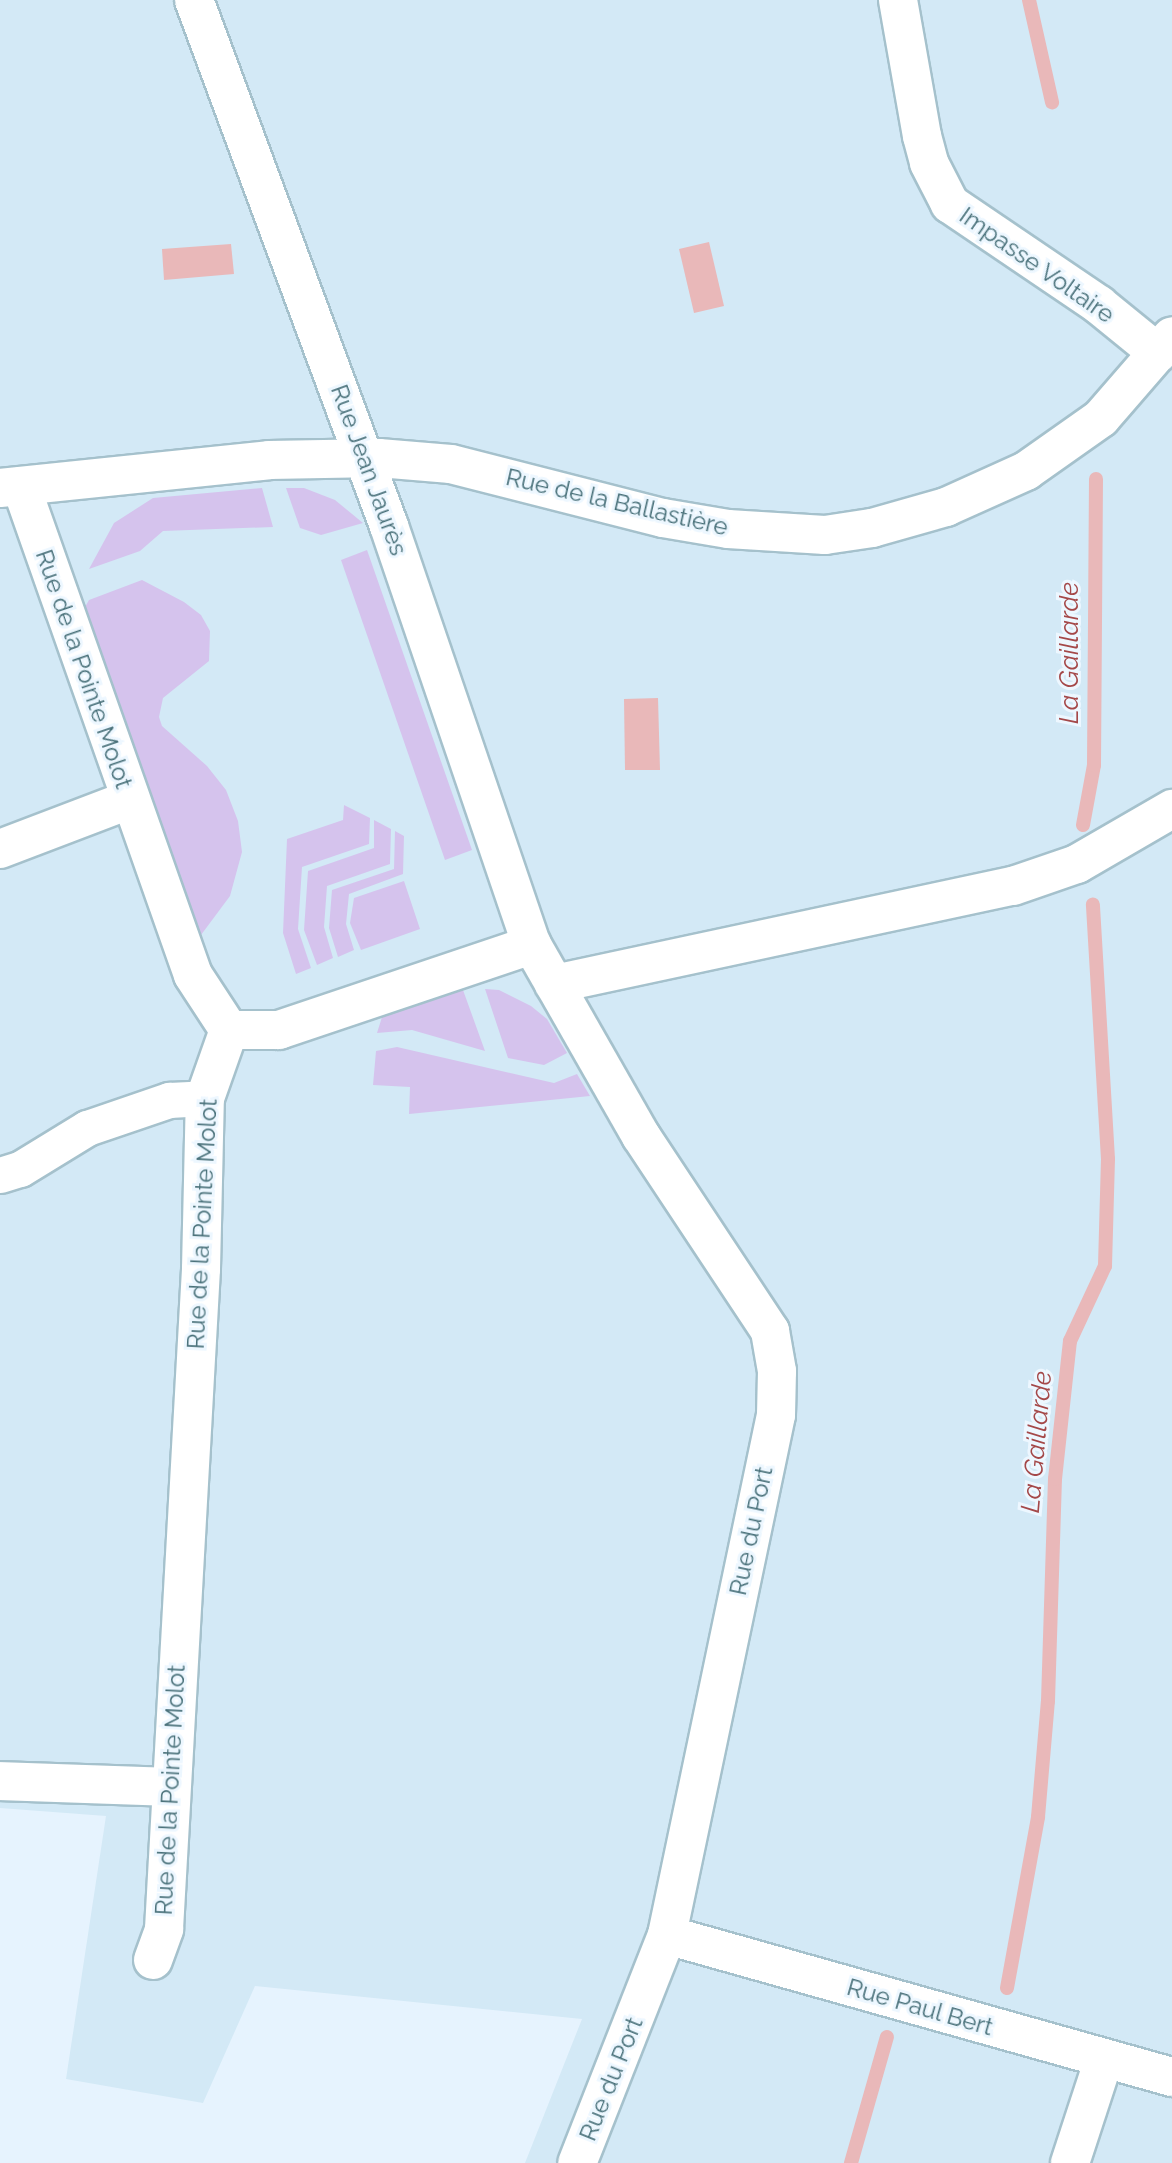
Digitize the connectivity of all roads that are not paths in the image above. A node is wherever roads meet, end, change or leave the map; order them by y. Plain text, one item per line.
1 (194, 0) edge
2 (898, 0) edge
3 (1165, 345) edge
4 (361, 457) junction
5 (10, 487) edge
6 (128, 800) junction
7 (1172, 808) edge
8 (0, 849) edge
9 (532, 945) junction
10 (554, 984) junction
11 (229, 1030) junction
12 (205, 1098) junction
13 (0, 1175) edge
14 (0, 1781) edge
15 (168, 1787) junction
16 (667, 1935) junction
17 (153, 1960) dead end
18 (1104, 2059) junction
19 (1172, 2077) edge
20 (578, 2163) edge
21 (1070, 2163) edge

1 - 4 street, Rue Jean Jaurès
2 - 3 street, Impasse Voltaire
3 - 4 street, Rue de la Ballastière
4 - 5 street, Rue de la Ballastière
4 - 9 street, Rue Jean Jaurès
5 - 6 street, Rue de la Pointe Molot
6 - 8 street
6 - 11 street, Rue de la Pointe Molot
7 - 10 street
9 - 10 street, Rue du Port
9 - 11 street
10 - 16 street, Rue du Port
11 - 12 street, Rue de la Pointe Molot
12 - 13 street
12 - 15 street, Rue de la Pointe Molot
14 - 15 street
15 - 17 street, Rue de la Pointe Molot
16 - 18 street, Rue Paul Bert
16 - 20 street, Rue du Port
18 - 19 street, Rue Paul Bert
18 - 21 street

